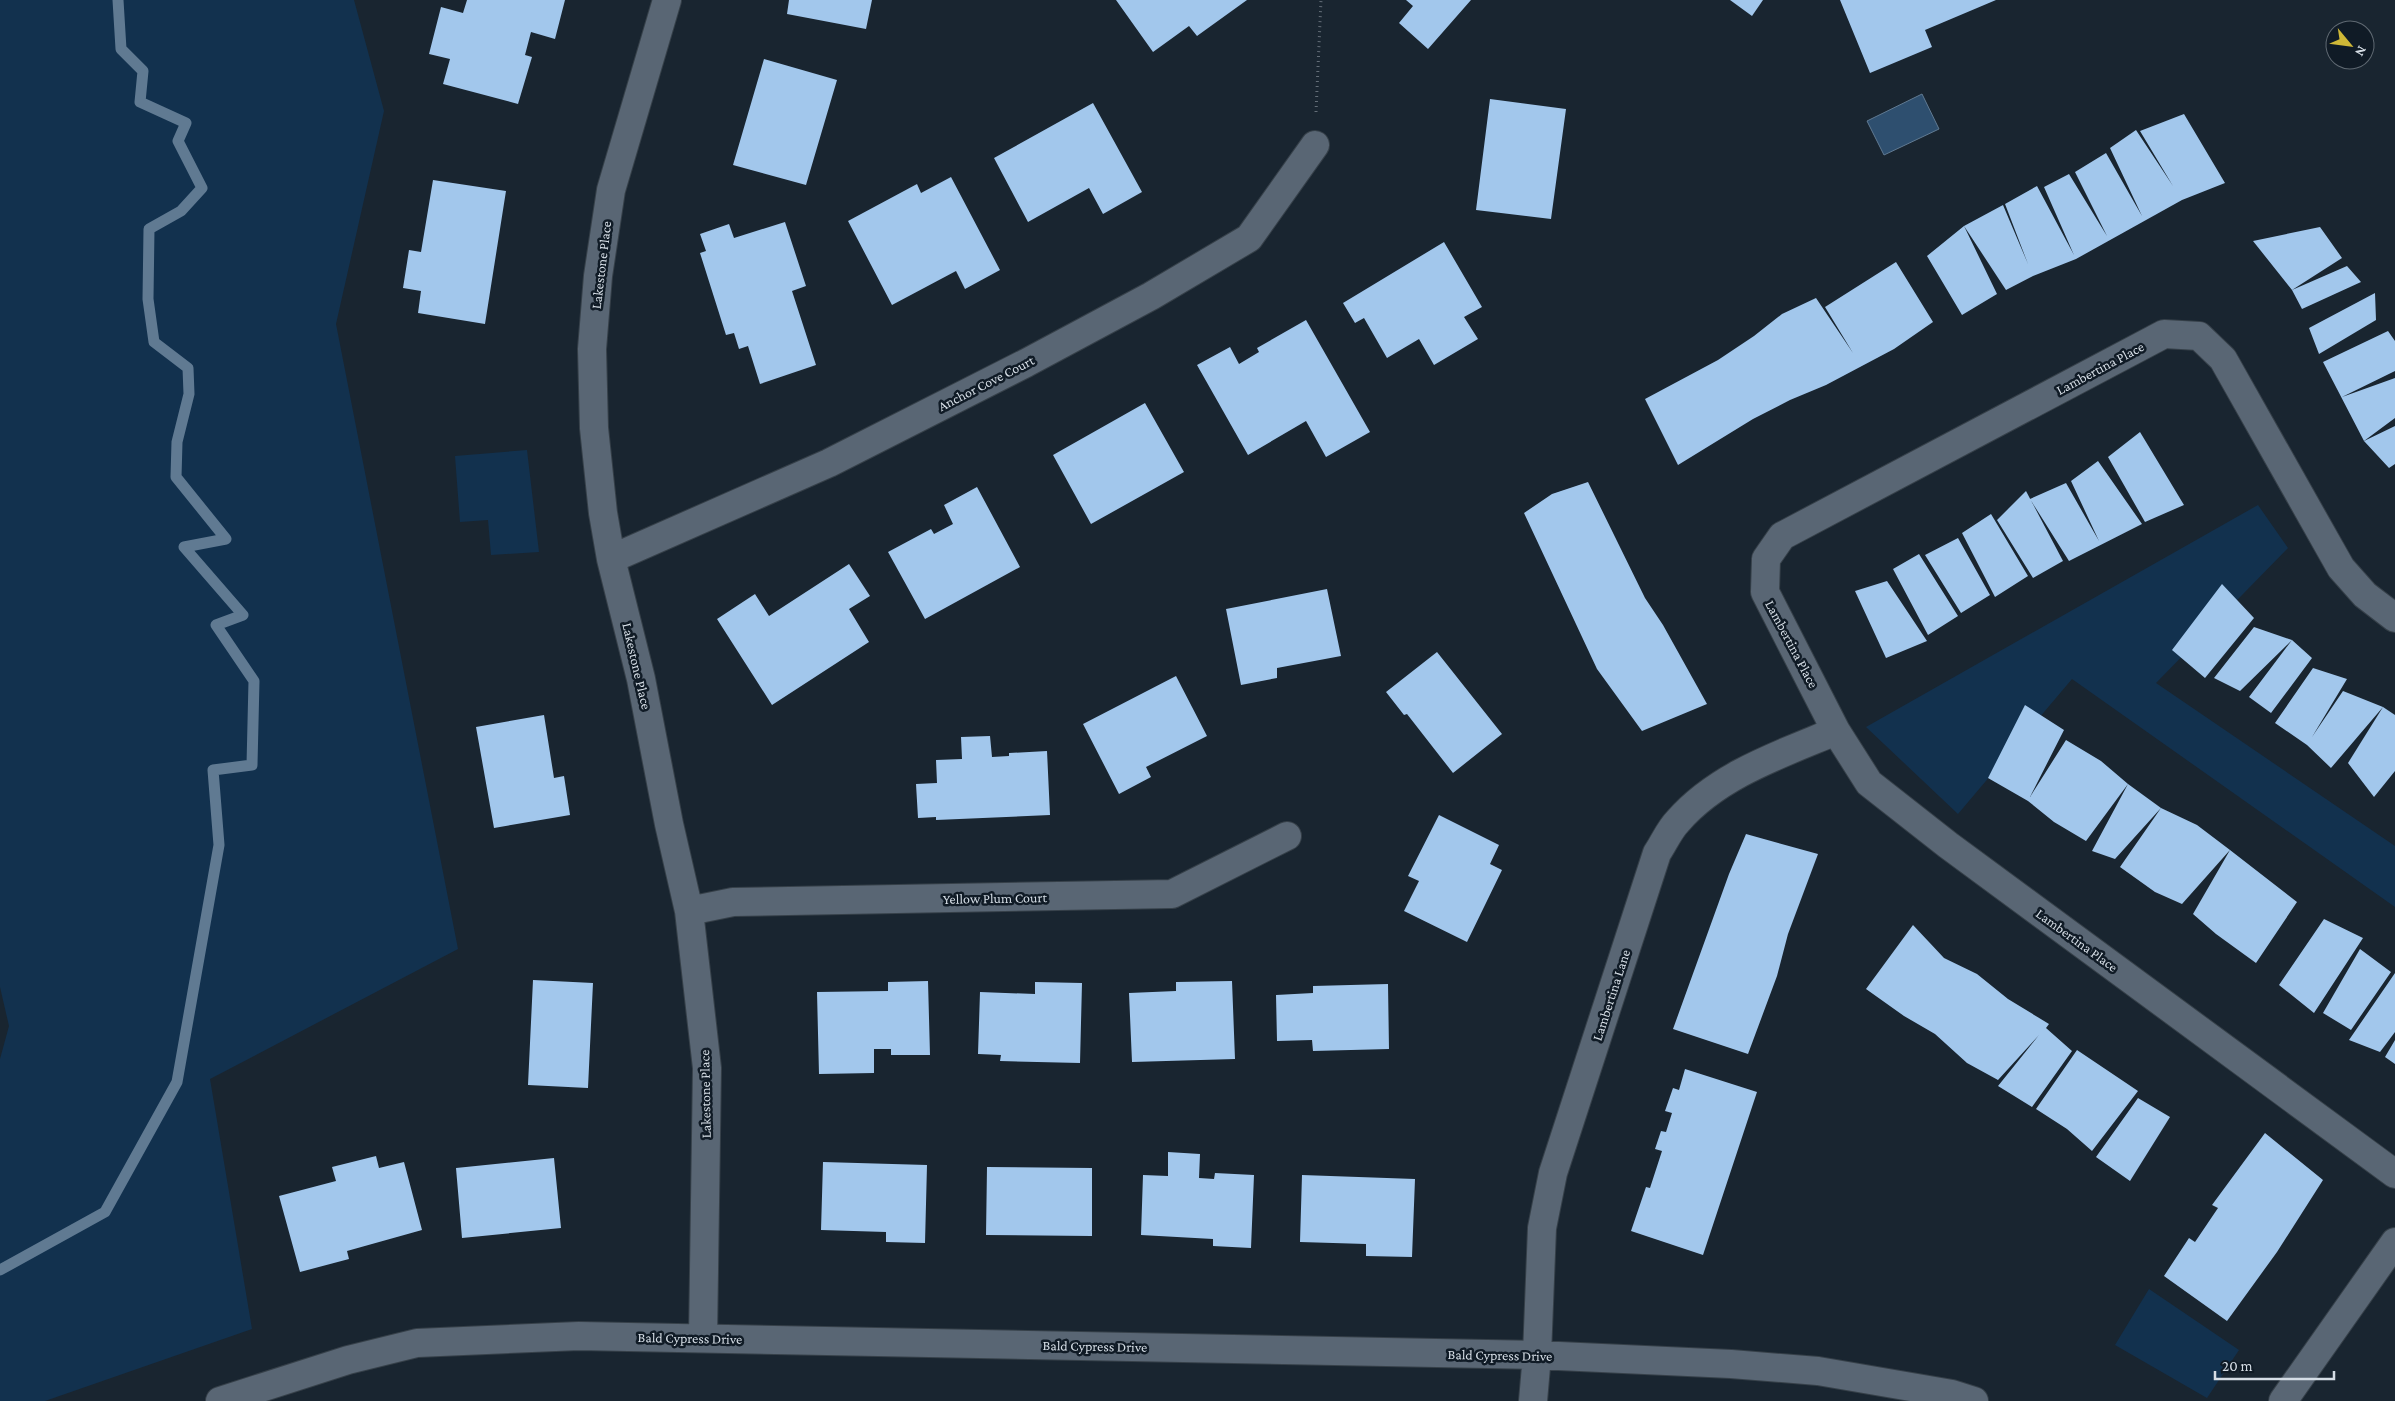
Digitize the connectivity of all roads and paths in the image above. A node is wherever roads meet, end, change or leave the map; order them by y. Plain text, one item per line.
1 (667, 0) edge
2 (1321, 0) edge
3 (1315, 145) joint
4 (611, 559) junction
5 (2395, 618) edge
6 (1836, 731) junction
7 (1287, 836) dead end
8 (689, 911) junction
9 (2395, 1174) edge
10 (2395, 1242) edge
11 (703, 1338) junction
12 (1537, 1355) junction
13 (220, 1401) edge
14 (1533, 1401) edge
15 (1974, 1401) edge
16 (2283, 1401) edge

1 - 4 street, Lakestone Place
2 - 3 path
3 - 4 street, Anchor Cove Court
4 - 8 street, Lakestone Place
5 - 6 street, Lambertina Place
6 - 9 street, Lambertina Place
6 - 12 street, Lambertina Lane
7 - 8 street, Yellow Plum Court
8 - 11 street, Lakestone Place
10 - 16 street
11 - 12 street, Bald Cypress Drive
11 - 13 street, Bald Cypress Drive
12 - 14 street, Lambertina Lane
12 - 15 street, Bald Cypress Drive

